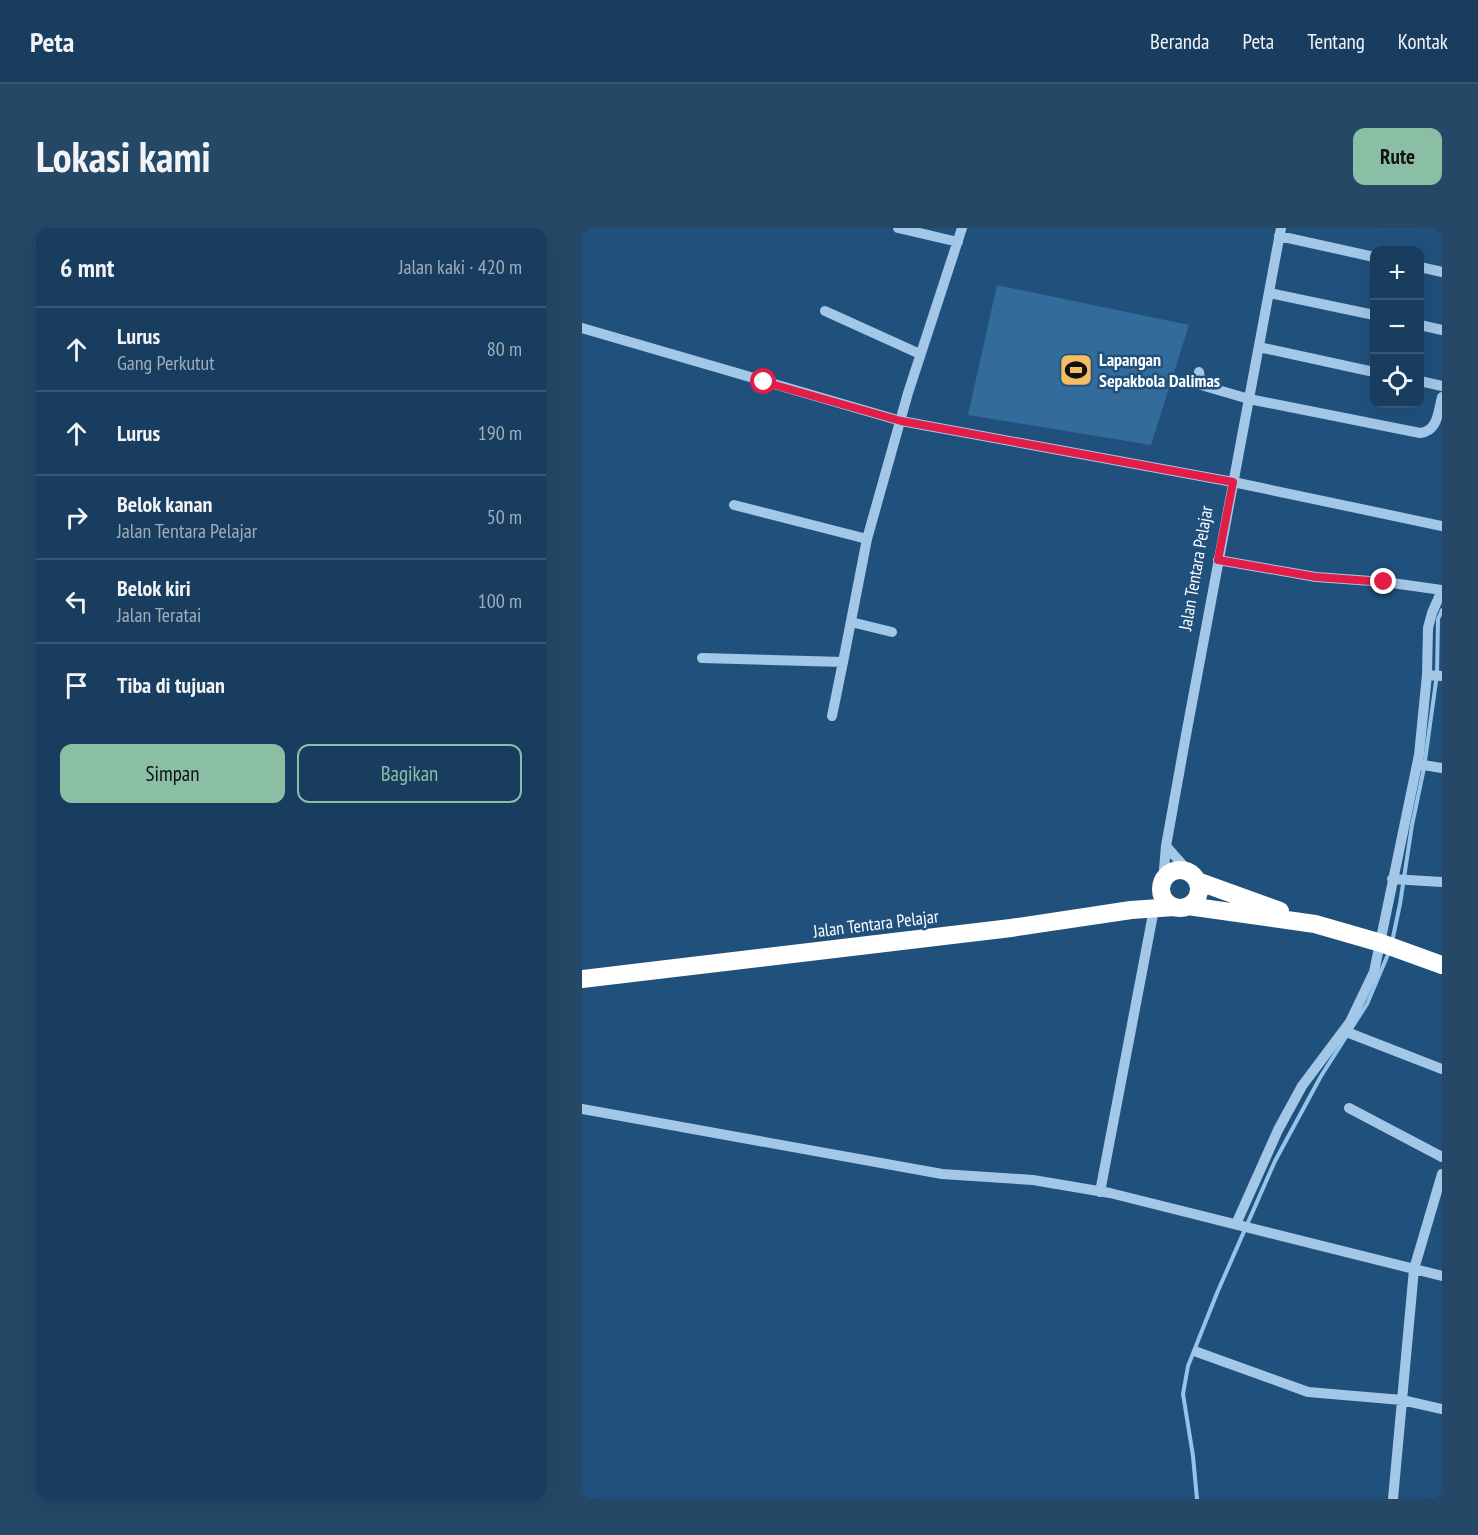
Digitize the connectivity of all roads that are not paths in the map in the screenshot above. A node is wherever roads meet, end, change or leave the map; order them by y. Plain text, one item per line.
1 (898, 228) edge
2 (963, 228) edge
3 (1280, 232) edge
4 (958, 242) junction
5 (1370, 256) edge
6 (1424, 268) edge
7 (1442, 272) edge
8 (1269, 293) junction
9 (825, 311) dead end
10 (1370, 314) edge
11 (1424, 326) edge
12 (582, 328) edge
13 (1442, 330) edge
14 (1258, 347) junction
15 (921, 354) junction
16 (1370, 371) edge
17 (1199, 372) dead end
18 (1424, 382) edge
19 (1442, 386) edge
20 (1442, 397) edge
21 (1249, 399) junction
22 (901, 421) junction
23 (1233, 482) junction
24 (734, 505) dead end
25 (1442, 526) edge
26 (867, 539) junction
27 (1218, 560) junction
28 (1442, 590) edge
29 (851, 622) junction
30 (892, 632) dead end
31 (702, 658) dead end
32 (843, 662) junction
33 (1436, 676) edge
34 (832, 716) dead end
35 (1422, 765) junction
36 (1442, 768) edge
37 (1166, 846) junction
38 (1193, 877) junction
39 (1401, 879) junction
40 (1442, 882) edge
41 (1162, 885) junction
42 (1181, 906) junction
43 (1154, 909) junction
44 (1131, 910) junction
45 (1315, 924) junction
46 (1386, 945) junction
47 (1442, 965) edge
48 (582, 979) edge
49 (1346, 1032) junction
50 (1442, 1069) edge
51 (1349, 1108) dead end
52 (582, 1109) edge
53 (1442, 1157) edge
54 (1442, 1174) edge
55 (1100, 1192) junction
56 (1239, 1225) junction
57 (1414, 1269) junction
58 (1442, 1276) edge
59 (1197, 1352) dead end
60 (1402, 1400) junction
61 (1442, 1409) edge
62 (1393, 1499) edge

1 - 4 street
2 - 4 street
3 - 5 street
3 - 8 street, Jalan Tentara Pelajar
4 - 15 street
6 - 7 street
8 - 10 street
8 - 14 street, Jalan Tentara Pelajar
9 - 15 street
11 - 13 street
12 - 22 street
14 - 16 street
14 - 21 street, Jalan Tentara Pelajar
15 - 22 street
17 - 21 street
18 - 19 street
20 - 21 street
21 - 23 street, Jalan Tentara Pelajar
22 - 23 street
22 - 26 street
23 - 25 street
23 - 27 street, Jalan Tentara Pelajar
24 - 26 street
26 - 29 street
27 - 28 street
27 - 37 street, Jalan Tentara Pelajar
28 - 33 street
29 - 30 street
29 - 32 street
31 - 32 street
32 - 34 street
33 - 35 street
35 - 36 street
35 - 39 street
37 - 38 street
37 - 41 street, Jalan Tentara Pelajar
38 - 41 highway
38 - 42 highway
38 - 45 highway
39 - 40 street
39 - 46 street
41 - 42 highway
41 - 44 highway
42 - 43 highway, Jalan Tentara Pelajar
42 - 45 highway, Jalan Tentara Pelajar
43 - 44 highway, Jalan Tentara Pelajar
43 - 55 street
44 - 48 highway, Jalan Tentara Pelajar
45 - 46 highway, Jalan Tentara Pelajar
46 - 47 highway, Jalan Tentara Pelajar
46 - 49 street
49 - 50 street
49 - 56 street
51 - 53 street
52 - 55 street
54 - 57 street
55 - 56 street
56 - 57 street
57 - 58 street
57 - 60 street
59 - 60 street
60 - 61 street
60 - 62 street

